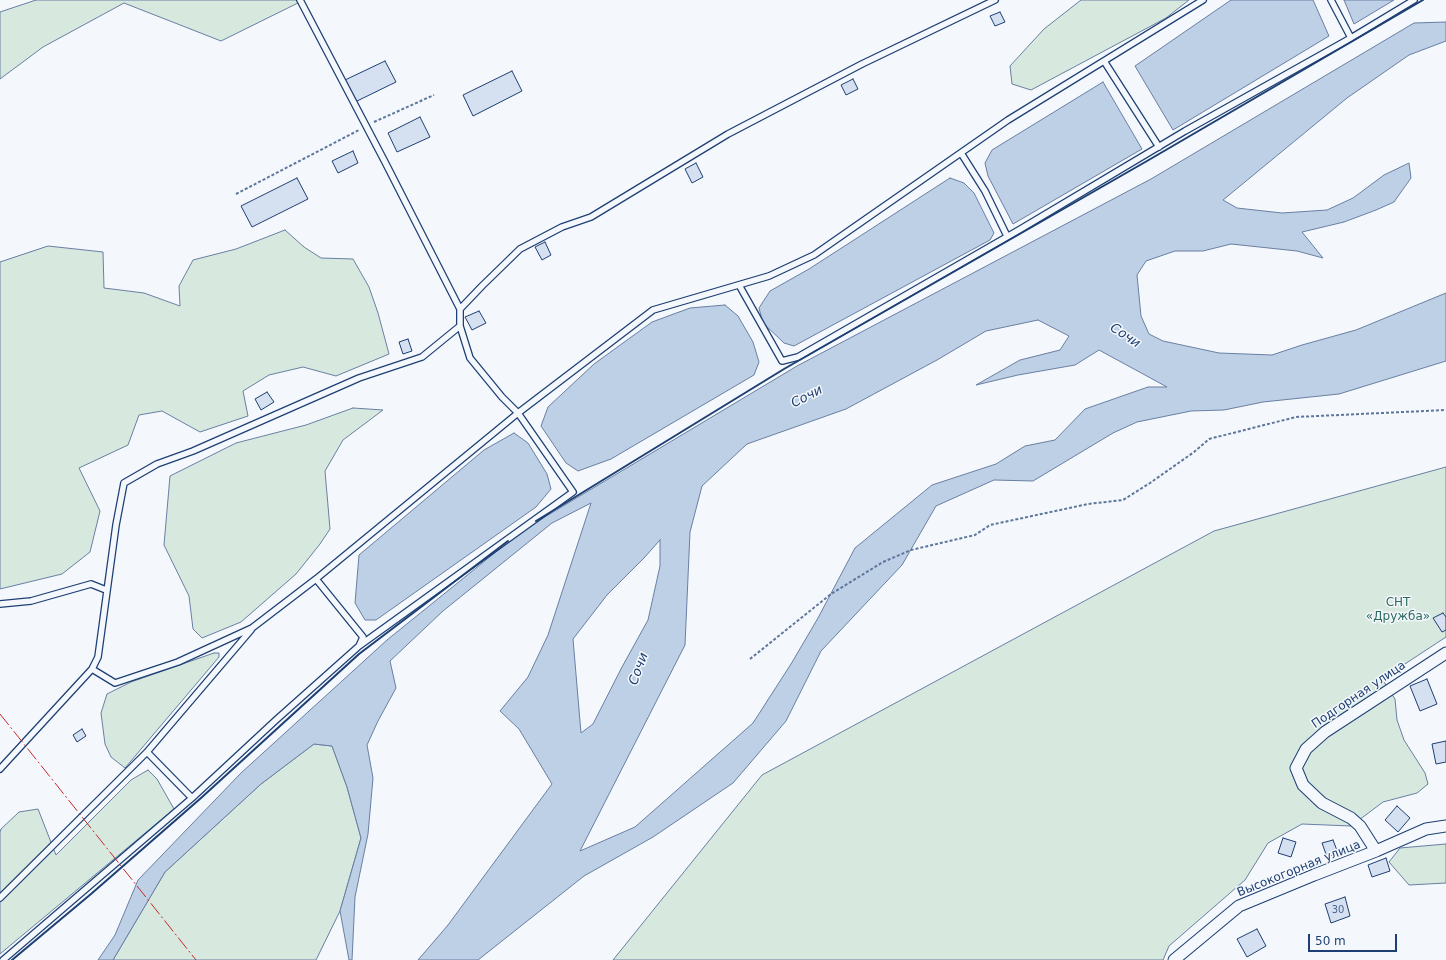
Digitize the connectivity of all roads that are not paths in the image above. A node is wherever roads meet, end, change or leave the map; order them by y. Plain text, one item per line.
1 (300, 0) edge
2 (995, 0) edge
3 (1203, 0) edge
4 (1331, 0) edge
5 (1414, 0) edge
6 (1350, 38) junction
7 (1104, 61) junction
8 (1159, 146) junction
9 (961, 153) junction
10 (1007, 236) junction
11 (739, 285) junction
12 (460, 309) junction
13 (460, 326) junction
14 (518, 413) junction
15 (316, 579) junction
16 (106, 590) junction
17 (0, 604) edge
18 (252, 628) junction
19 (359, 646) junction
20 (1446, 653) edge
21 (92, 669) junction
22 (147, 752) junction
23 (0, 769) edge
24 (192, 798) junction
25 (1446, 826) edge
26 (1376, 851) junction
27 (0, 898) edge
28 (3, 960) edge
29 (1174, 960) edge

1 - 12 lane
2 - 12 lane
3 - 7 lane
4 - 6 lane
5 - 6 lane
6 - 8 lane
7 - 8 lane
7 - 9 lane
8 - 10 lane
9 - 10 lane
9 - 11 lane
10 - 11 lane
11 - 14 lane
12 - 13 lane
13 - 14 lane
13 - 16 lane
14 - 15 lane
14 - 19 lane
15 - 18 lane
15 - 19 lane
16 - 17 lane
16 - 21 lane
18 - 21 lane
18 - 22 lane
19 - 24 lane
20 - 26 street, Подгорная улица
21 - 23 lane
22 - 24 lane
22 - 27 lane
24 - 28 lane
25 - 26 street, Высокогорная улица
26 - 29 street, Высокогорная улица

